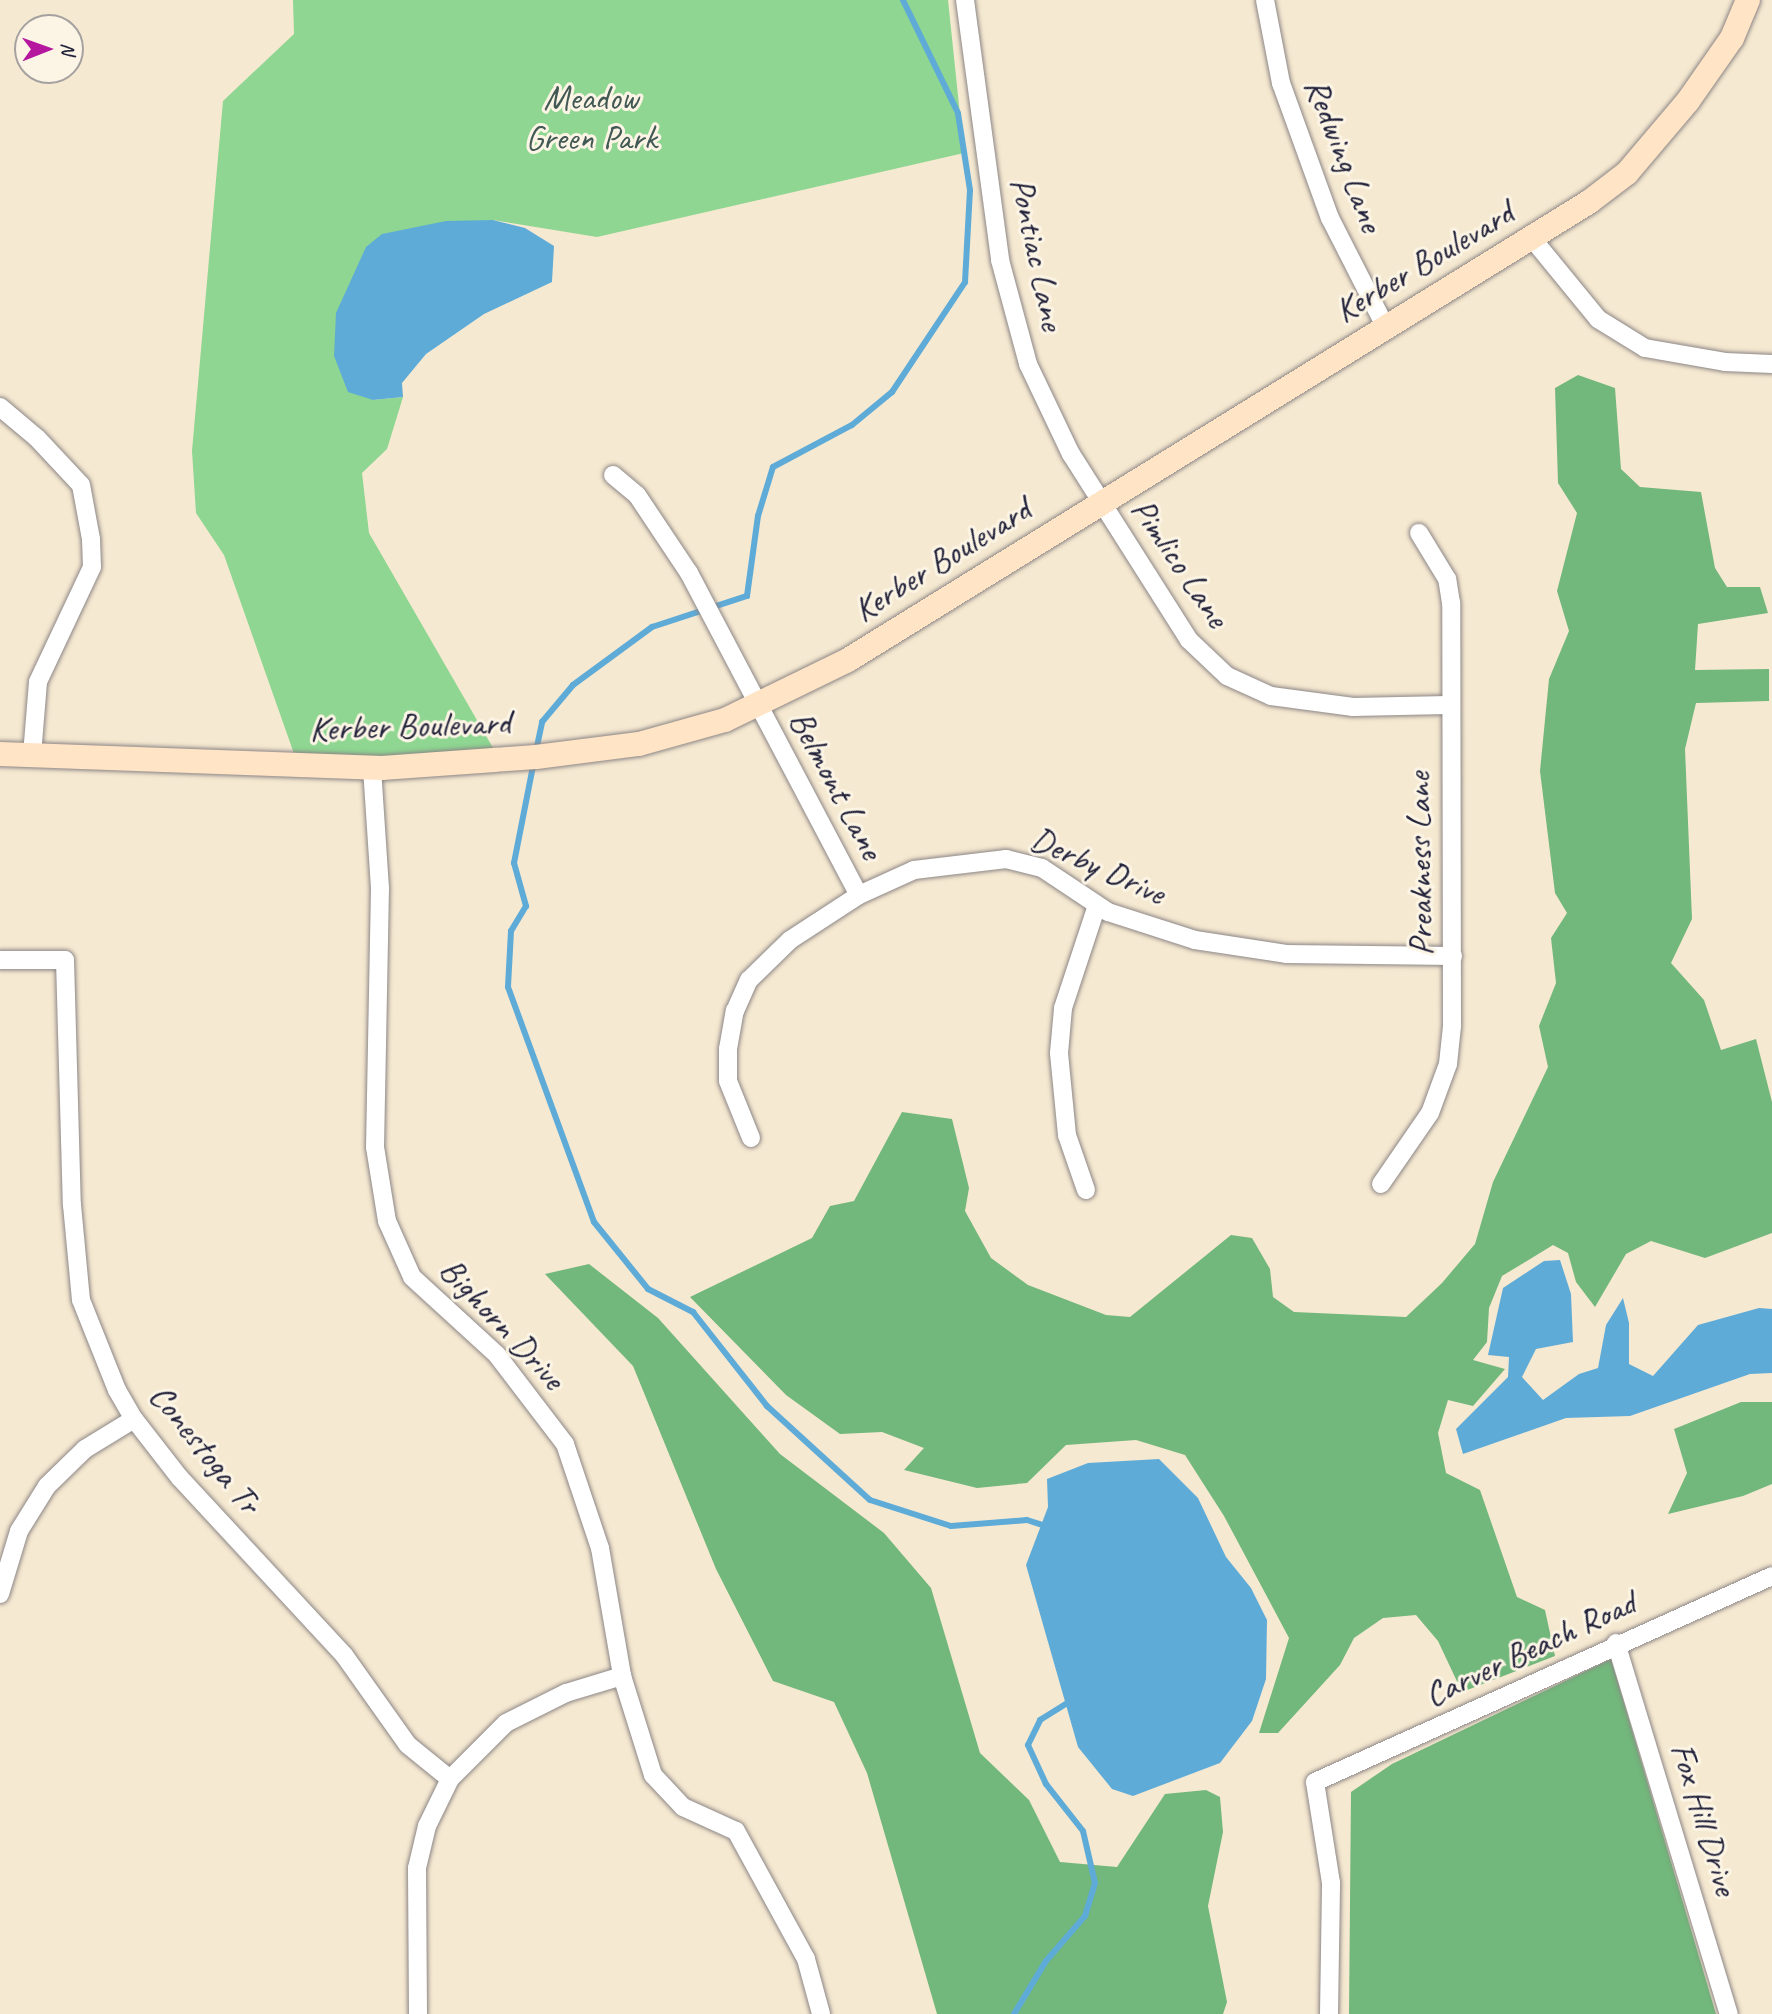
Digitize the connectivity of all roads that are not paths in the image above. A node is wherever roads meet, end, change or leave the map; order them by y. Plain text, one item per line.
1 (965, 0) edge
2 (1265, 0) edge
3 (1748, 0) edge
4 (1531, 237) junction
5 (1385, 326) junction
6 (1772, 364) edge
7 (0, 407) edge
8 (613, 475) dead end
9 (1100, 503) junction
10 (1419, 533) dead end
11 (1448, 705) junction
12 (758, 706) junction
13 (0, 754) edge
14 (32, 755) junction
15 (372, 768) junction
16 (859, 895) junction
17 (1097, 905) junction
18 (1453, 956) junction
19 (0, 960) edge
20 (751, 1138) dead end
21 (1381, 1184) dead end
22 (1086, 1190) dead end
23 (134, 1419) junction
24 (1772, 1576) edge
25 (0, 1594) edge
26 (1616, 1643) junction
27 (622, 1676) junction
28 (450, 1779) junction
29 (418, 2014) edge
30 (821, 2014) edge
31 (1329, 2014) edge
32 (1729, 2014) edge

1 - 9 street, Pontiac Lane
2 - 5 street, Redwing Lane
3 - 4 street, Kerber Boulevard
4 - 5 street, Kerber Boulevard
4 - 6 street
5 - 9 street, Kerber Boulevard
7 - 14 street
8 - 12 street, Belmont Lane
9 - 11 street, Pimlico Lane
9 - 12 street, Kerber Boulevard
10 - 11 street, Preakness Lane
11 - 18 street, Preakness Lane
12 - 15 street, Kerber Boulevard
12 - 16 street, Belmont Lane
13 - 14 street, Kerber Boulevard
14 - 15 street, Kerber Boulevard
15 - 27 street, Bighorn Drive
16 - 17 street, Derby Drive
16 - 20 street, Derby Drive
17 - 18 street, Derby Drive
17 - 22 street
18 - 21 street, Preakness Lane
19 - 23 street, Conestoga Tr
23 - 25 street
23 - 28 street, Conestoga Tr
24 - 26 street, Carver Beach Road
26 - 31 street, Carver Beach Road
26 - 32 street, Fox Hill Drive
27 - 28 street
27 - 30 street, Bighorn Drive
28 - 29 street

